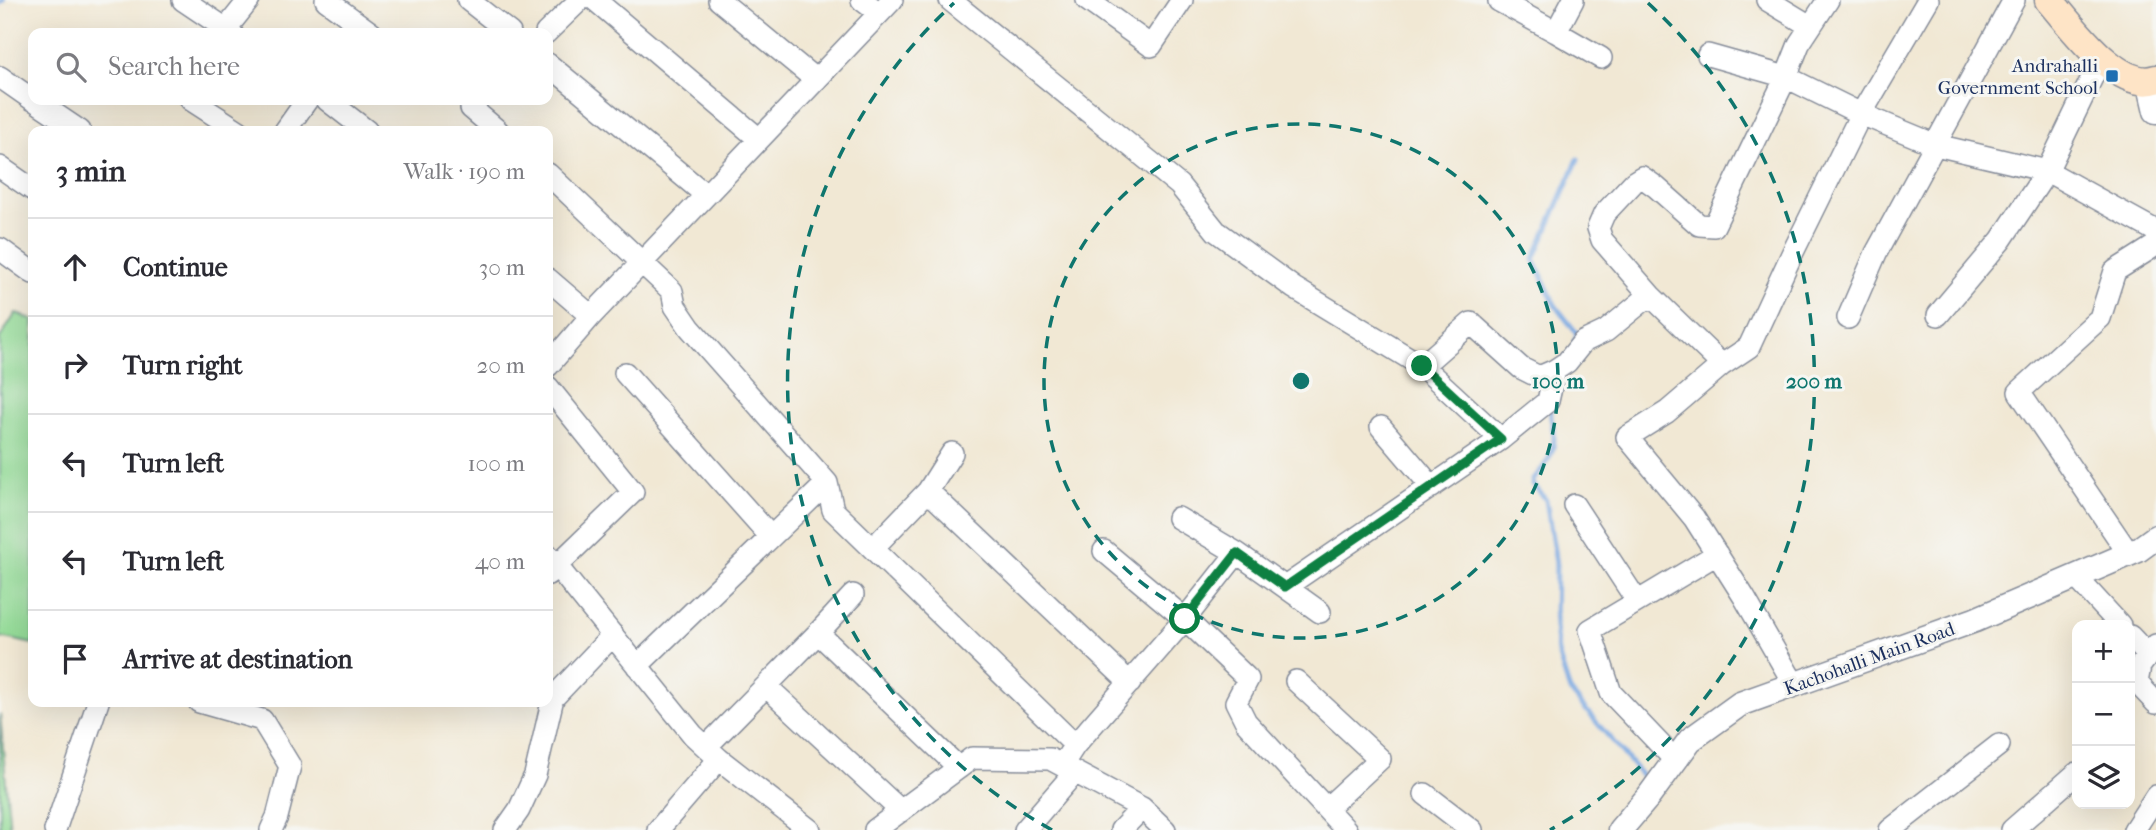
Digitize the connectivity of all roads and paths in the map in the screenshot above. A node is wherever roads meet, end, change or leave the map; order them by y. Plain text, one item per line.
1 (183, 0) edge
2 (249, 0) edge
3 (326, 0) edge
4 (468, 0) edge
5 (580, 0) edge
6 (595, 0) edge
7 (719, 0) edge
8 (862, 0) edge
9 (950, 0) edge
10 (1087, 0) edge
11 (1182, 0) edge
12 (1573, 0) edge
13 (1767, 0) edge
14 (1828, 0) edge
15 (1928, 0) edge
16 (2014, 0) edge
17 (2049, 0) edge
18 (1499, 1) edge
19 (886, 7) edge
20 (1810, 26) junction
21 (218, 28) edge
22 (223, 28) edge
23 (364, 28) edge
24 (504, 28) edge
25 (551, 28) edge
26 (1556, 32) junction
27 (1708, 55) dead end
28 (1601, 58) dead end
29 (2101, 59) junction
30 (553, 68) edge
31 (0, 77) edge
32 (1786, 77) junction
33 (816, 80) junction
34 (2152, 80) edge
35 (28, 97) edge
36 (41, 105) edge
37 (199, 105) edge
38 (303, 105) edge
39 (333, 105) edge
40 (472, 105) edge
41 (2156, 111) edge
42 (1861, 114) junction
43 (72, 126) edge
44 (231, 126) edge
45 (289, 126) edge
46 (361, 126) edge
47 (493, 126) edge
48 (759, 139) junction
49 (1936, 145) junction
50 (0, 167) edge
51 (2047, 171) junction
52 (553, 179) edge
53 (28, 187) edge
54 (706, 195) junction
55 (2156, 232) edge
56 (2156, 245) edge
57 (0, 249) edge
58 (643, 262) junction
59 (28, 269) edge
60 (553, 283) edge
61 (1650, 295) junction
62 (1938, 315) dead end
63 (591, 316) junction
64 (1848, 318) dead end
65 (553, 360) edge
66 (1722, 365) junction
67 (1422, 366) junction
68 (1555, 370) junction
69 (625, 373) dead end
70 (553, 393) edge
71 (1381, 427) dead end
72 (1501, 439) junction
73 (952, 453) dead end
74 (827, 484) junction
75 (1432, 487) junction
76 (928, 491) junction
77 (1574, 505) dead end
78 (1178, 519) dead end
79 (771, 537) junction
80 (2156, 537) edge
81 (873, 548) junction
82 (1104, 551) dead end
83 (1237, 553) junction
84 (1717, 554) junction
85 (2129, 554) junction
86 (553, 563) edge
87 (553, 567) edge
88 (2076, 577) junction
89 (1285, 587) junction
90 (853, 596) dead end
91 (1637, 601) junction
92 (1320, 612) dead end
93 (1185, 619) junction
94 (2115, 620) edge
95 (818, 633) junction
96 (612, 635) junction
97 (2135, 639) edge
98 (2152, 650) edge
99 (637, 666) junction
100 (1296, 681) dead end
101 (1130, 683) junction
102 (1794, 684) junction
103 (766, 685) junction
104 (553, 698) edge
105 (2156, 703) edge
106 (96, 707) edge
107 (216, 707) edge
108 (551, 707) edge
109 (1075, 745) junction
110 (1999, 745) dead end
111 (713, 752) junction
112 (1675, 760) junction
113 (959, 768) junction
114 (1069, 769) junction
115 (2072, 777) edge
116 (1425, 794) dead end
117 (2156, 796) edge
118 (1142, 808) junction
119 (1327, 808) junction
120 (888, 823) edge
121 (668, 826) edge
122 (55, 830) edge
123 (271, 830) edge
124 (505, 830) edge
125 (810, 830) edge
126 (1025, 830) edge
127 (1121, 830) edge
128 (1165, 830) edge
129 (1346, 830) edge
130 (1472, 830) edge
131 (1620, 830) edge
132 (1890, 830) edge
133 (2012, 830) edge
134 (2134, 830) edge

1 - 21 street
2 - 22 street
3 - 23 street
4 - 24 street
5 - 25 street
6 - 48 street
7 - 33 street
8 - 19 street
9 - 67 street
10 - 11 street
12 - 26 street
13 - 20 street
14 - 20 street
15 - 42 street
16 - 49 street
17 - 29 main road
18 - 26 street
19 - 33 street
20 - 32 street
26 - 28 street
27 - 32 street
29 - 34 main road
29 - 51 street
30 - 54 street
31 - 35 street
32 - 42 street
32 - 61 street
33 - 48 street
34 - 41 street
36 - 43 street
37 - 44 street
38 - 45 street
39 - 46 street
40 - 47 street
42 - 49 street
42 - 66 street
48 - 54 street
49 - 51 street
49 - 64 street
50 - 53 street
51 - 55 street
51 - 62 street
52 - 58 street
54 - 58 street
56 - 85 street
57 - 59 street
58 - 63 street
58 - 74 street
60 - 63 street
61 - 66 street
61 - 68 street
63 - 65 street
66 - 84 street
67 - 68 street
67 - 72 street
68 - 72 street
69 - 79 street
70 - 86 street
71 - 75 street
72 - 75 street
73 - 76 street
74 - 79 street
74 - 81 street
75 - 89 street
76 - 81 street
76 - 101 street
77 - 91 street
78 - 83 street
79 - 99 street
80 - 85 street, Kachohalli Main Road
81 - 109 street
82 - 93 street
83 - 89 street
83 - 93 street
84 - 91 street
84 - 102 street
85 - 88 street, Kachohalli Main Road
87 - 96 street
88 - 94 street
88 - 102 street, Kachohalli Main Road
89 - 92 street
90 - 95 street
91 - 112 street
93 - 101 street
93 - 119 street
95 - 103 street
95 - 113 street
96 - 99 street
96 - 104 street
97 - 98 street
98 - 105 street
99 - 111 street
100 - 119 street
101 - 109 street
102 - 112 street, Kachohalli Main Road
103 - 111 street
103 - 120 street
106 - 122 street
107 - 123 street
108 - 124 street
109 - 114 street
110 - 132 street
111 - 121 street
111 - 125 street
112 - 131 street, Kachohalli Main Road
113 - 114 street
113 - 120 street
114 - 118 street
114 - 126 street
115 - 133 street
116 - 130 street
117 - 134 street
118 - 127 street
118 - 128 street
119 - 129 street

